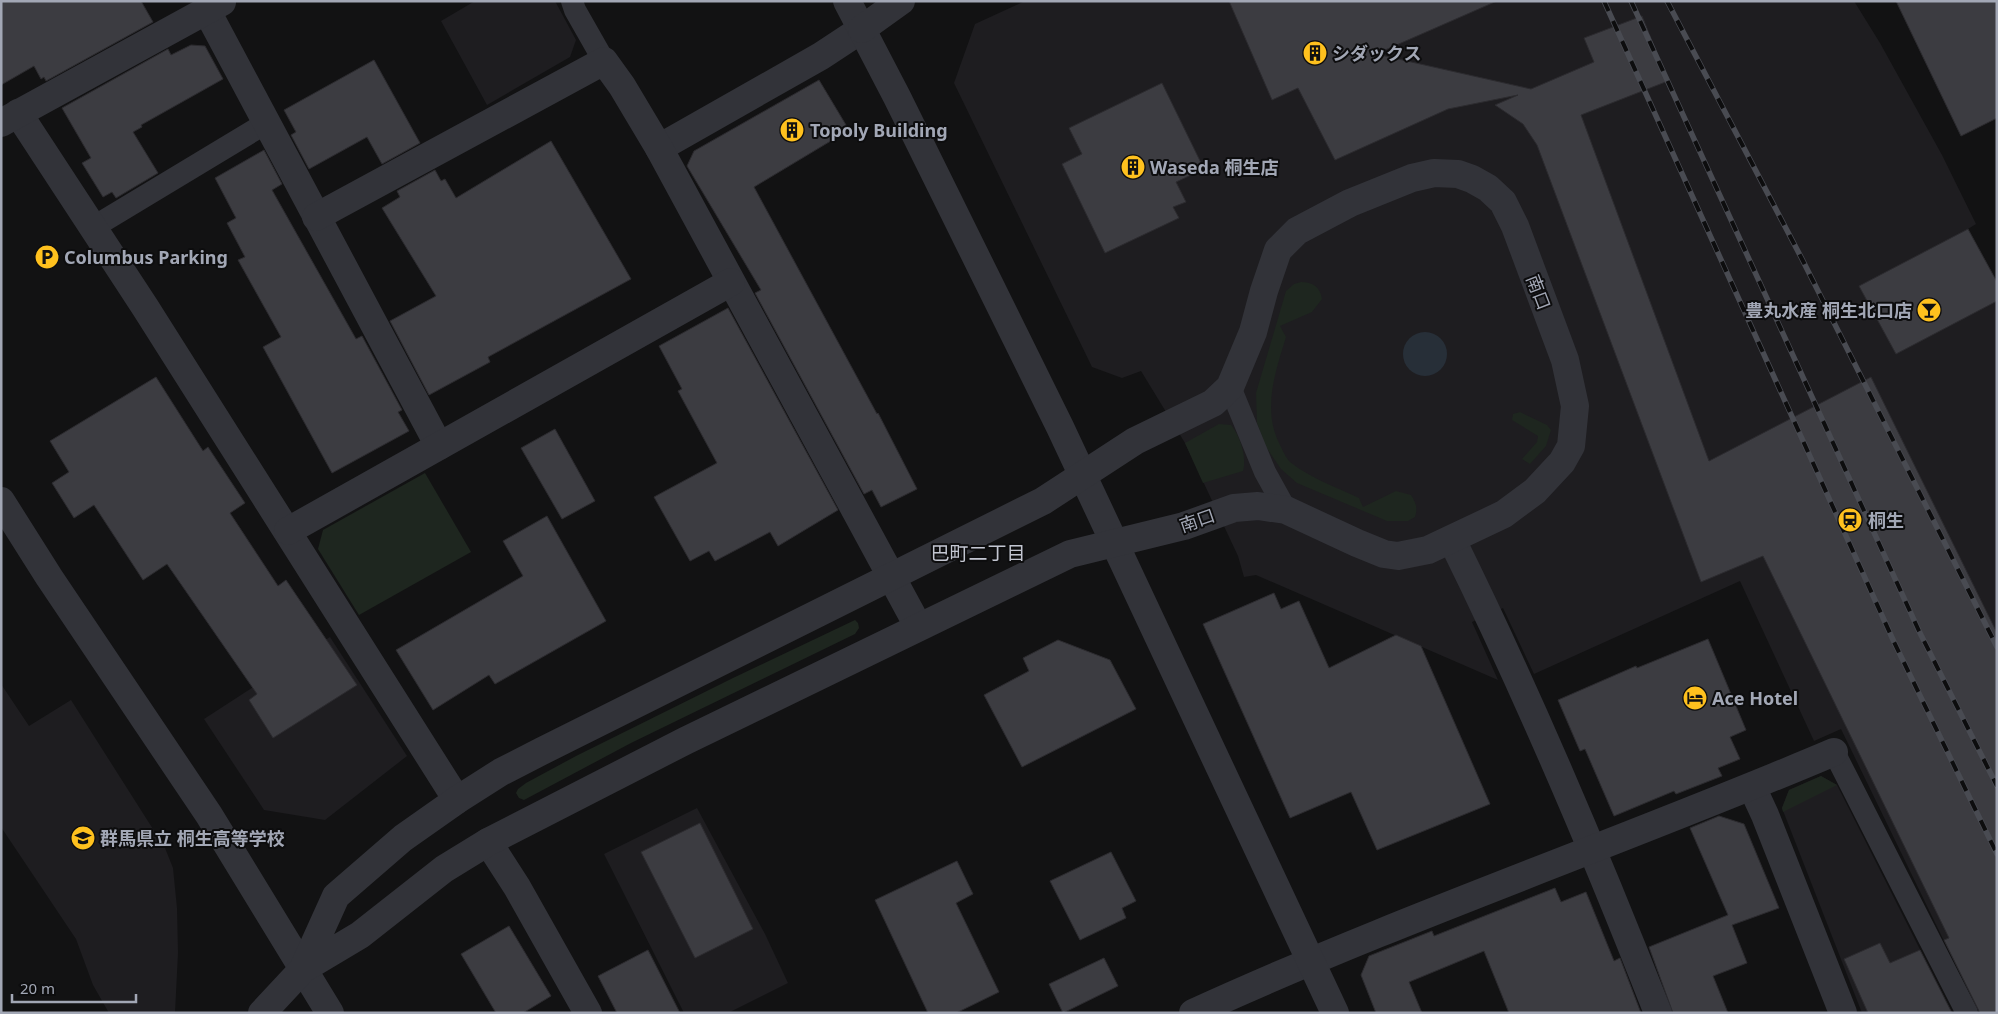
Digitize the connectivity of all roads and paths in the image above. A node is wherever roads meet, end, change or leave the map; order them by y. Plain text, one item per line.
1 (572, 1) edge
2 (847, 1) edge
3 (902, 1) edge
4 (215, 6) edge
5 (862, 29) junction
6 (604, 60) junction
7 (10, 118) edge
8 (266, 123) junction
9 (658, 148) junction
10 (316, 217) junction
11 (92, 228) junction
12 (730, 282) junction
13 (1230, 388) junction
14 (439, 446) junction
15 (1082, 476) junction
16 (1, 501) edge
17 (1286, 510) junction
18 (288, 532) junction
19 (1452, 540) junction
20 (1115, 542) junction
21 (891, 577) junction
22 (918, 626) junction
23 (1834, 752) joint
24 (1752, 787) junction
25 (457, 800) junction
26 (488, 842) junction
27 (1593, 848) junction
28 (1312, 960) junction
29 (303, 969) junction
30 (262, 1013) edge
31 (330, 1013) edge
32 (588, 1013) edge
33 (1193, 1013) edge
34 (1336, 1013) edge
35 (1658, 1013) edge
36 (1844, 1013) edge
37 (1967, 1013) edge

1 - 6 lane
2 - 5 street
3 - 5 street
4 - 7 street
4 - 8 street
5 - 9 street
5 - 15 street
6 - 9 street
6 - 10 street
7 - 11 street
8 - 10 street
8 - 11 lane
9 - 12 street
10 - 14 street
11 - 18 street
12 - 14 street
12 - 21 street
13 - 15 street, 南口 / 南口
13 - 17 lane
13 - 19 street, 南口 / 南口
14 - 18 street
15 - 20 street
15 - 21 street, 南口
16 - 29 street
17 - 19 street, 南口 / 南口
17 - 20 street, 南口 / 南口
18 - 25 street
19 - 27 street
20 - 22 street, 南口
20 - 28 street
21 - 22 street
21 - 25 street, 南口
22 - 26 street, 南口
23 - 24 street
23 - 37 lane
24 - 27 street
24 - 36 street
25 - 29 street, 南口
26 - 29 street, 南口
26 - 32 street
27 - 28 street
27 - 35 street
28 - 33 street
28 - 34 street
29 - 30 street
29 - 31 street

